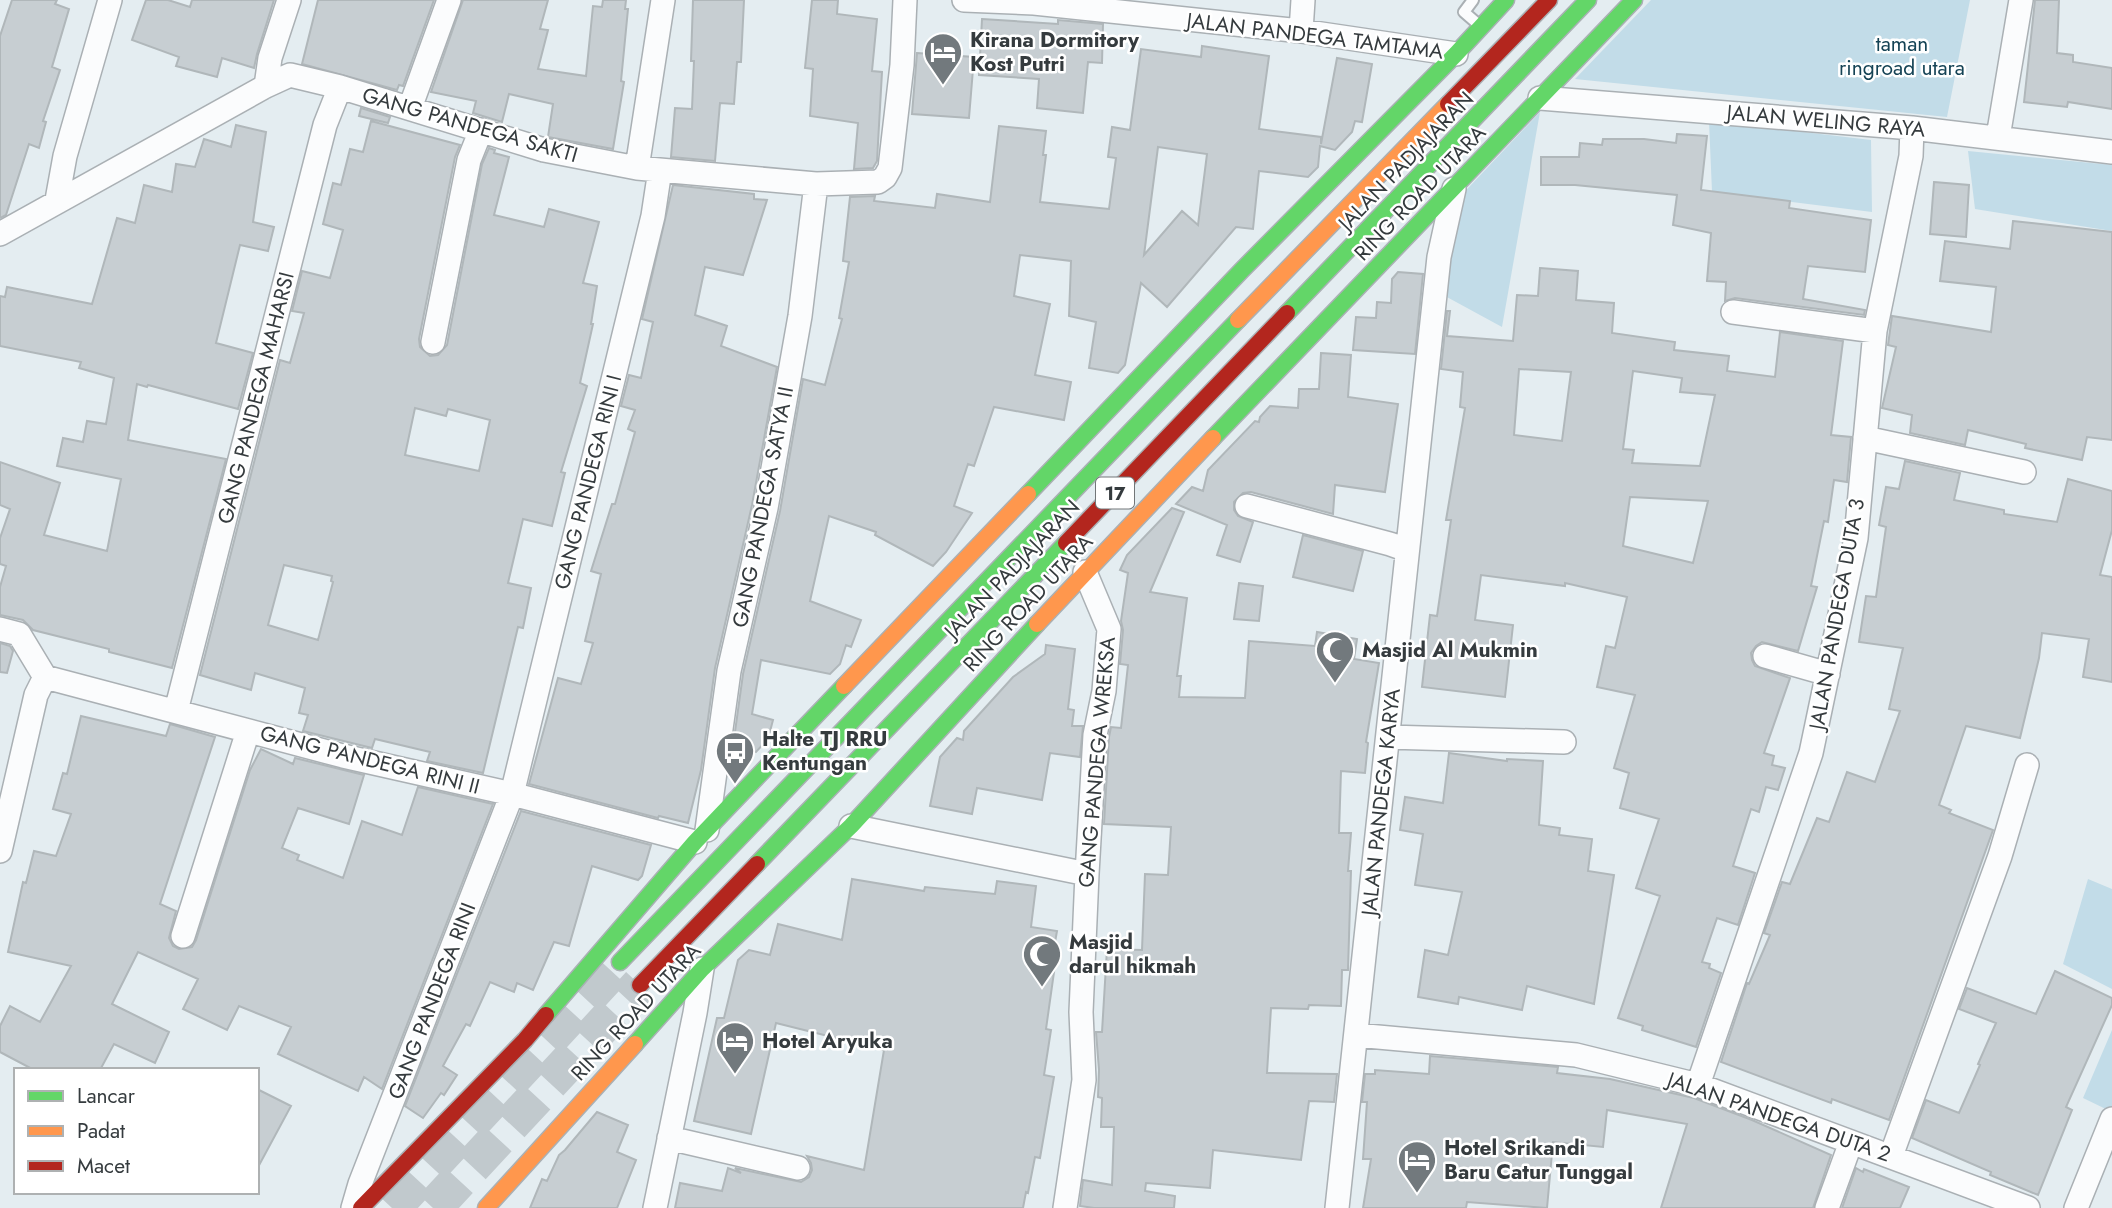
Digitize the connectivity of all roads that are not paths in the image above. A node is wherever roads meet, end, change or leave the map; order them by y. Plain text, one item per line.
1 (110, 0) edge
2 (289, 0) edge
3 (449, 0) edge
4 (663, 0) edge
5 (905, 0) edge
6 (964, 0) edge
7 (1303, 0) edge
8 (1473, 0) edge
9 (1506, 0) edge
10 (1549, 0) edge
11 (1588, 0) edge
12 (1634, 0) edge
13 (2021, 0) edge
14 (1034, 2) edge
15 (1481, 27) junction
16 (1301, 31) junction
17 (1456, 54) junction
18 (266, 86) junction
19 (340, 87) junction
20 (1540, 98) junction
21 (410, 108) junction
22 (1912, 128) junction
23 (481, 130) junction
24 (1998, 137) junction
25 (2112, 152) edge
26 (637, 168) junction
27 (660, 170) junction
28 (816, 184) junction
29 (1454, 188) junction
30 (57, 200) junction
31 (0, 234) edge
32 (1242, 270) junction
33 (1263, 294) junction
34 (1733, 312) dead end
35 (1875, 331) junction
36 (433, 342) dead end
37 (1865, 438) junction
38 (2024, 472) dead end
39 (1247, 506) dead end
40 (1407, 550) junction
41 (1085, 572) junction
42 (0, 629) edge
43 (1765, 656) dead end
44 (1828, 674) junction
45 (45, 677) junction
46 (176, 711) junction
47 (248, 731) junction
48 (1388, 737) junction
49 (1564, 741) dead end
50 (2027, 765) dead end
51 (512, 794) junction
52 (851, 826) junction
53 (701, 836) junction
54 (0, 851) edge
55 (1087, 874) junction
56 (183, 936) dead end
57 (620, 962) tunnel mouth
58 (702, 969) junction
59 (640, 985) tunnel mouth
60 (1356, 1035) junction
61 (1698, 1086) junction
62 (2112, 1119) edge
63 (669, 1138) junction
64 (1851, 1142) junction
65 (1891, 1156) junction
66 (798, 1168) dead end
67 (353, 1208) edge
68 (361, 1208) edge
69 (486, 1208) edge
70 (655, 1208) edge
71 (1065, 1208) edge
72 (1337, 1208) edge
73 (1827, 1208) edge
74 (2028, 1208) edge
75 (2076, 1208) edge

1 - 30 street
2 - 18 street
3 - 21 street
4 - 26 street
5 - 28 street, GANG PANDEGA SAKTI
6 - 14 street, JALAN PANDEGA TAMTAMA
7 - 16 street
8 - 15 lane
9 - 15 main road
10 - 33 main road, JALAN PADJAJARAN / 17
11 - 59 main road, JALAN PADJAJARAN / 17
12 - 20 main road, RING ROAD UTARA
13 - 24 street
14 - 16 street, JALAN PANDEGA TAMTAMA
15 - 17 main road
16 - 17 street, JALAN PANDEGA TAMTAMA
17 - 32 main road
18 - 19 street, GANG PANDEGA SAKTI
18 - 30 street, GANG PANDEGA SAKTI
19 - 21 street, GANG PANDEGA SAKTI
19 - 46 street, GANG PANDEGA MAHARSI
20 - 22 street, JALAN WELING RAYA
20 - 29 main road, RING ROAD UTARA
21 - 23 street, GANG PANDEGA SAKTI
22 - 24 street, JALAN WELING RAYA
22 - 35 street, JALAN PANDEGA DUTA 3
23 - 26 street, GANG PANDEGA SAKTI
23 - 36 street
24 - 25 street, JALAN WELING RAYA
26 - 27 street, GANG PANDEGA SAKTI
27 - 28 street, GANG PANDEGA SAKTI
27 - 51 street, GANG PANDEGA RINI I
28 - 53 street, GANG PANDEGA SATYA II
29 - 40 street, JALAN PANDEGA KARYA
29 - 41 main road, RING ROAD UTARA
30 - 31 street, GANG PANDEGA SAKTI
32 - 33 main road
32 - 53 main road
33 - 57 main road, JALAN PADJAJARAN / 17
34 - 35 street
35 - 37 street, JALAN PANDEGA DUTA 3
37 - 38 street
37 - 44 street, JALAN PANDEGA DUTA 3
39 - 40 street
40 - 48 street, JALAN PANDEGA KARYA
41 - 52 main road, RING ROAD UTARA
41 - 55 street, GANG PANDEGA WREKSA
42 - 45 street
43 - 44 street
44 - 61 street, JALAN PANDEGA DUTA 3
45 - 46 street, GANG PANDEGA RINI II
45 - 54 street
46 - 47 street, GANG PANDEGA RINI II
47 - 51 street, GANG PANDEGA RINI II
47 - 56 street
48 - 49 street
48 - 60 street, JALAN PANDEGA KARYA
50 - 65 street
51 - 53 street, GANG PANDEGA RINI II
51 - 67 street, GANG PANDEGA RINI
52 - 55 street
52 - 58 main road, RING ROAD UTARA
53 - 68 main road
55 - 71 street, GANG PANDEGA WREKSA
58 - 63 street
58 - 69 main road, RING ROAD UTARA
60 - 61 street, JALAN PANDEGA DUTA 2
60 - 72 street, JALAN PANDEGA KARYA
61 - 64 street, JALAN PANDEGA DUTA 2
62 - 75 street
63 - 66 street
63 - 70 street
64 - 65 street, JALAN PANDEGA DUTA 2
64 - 73 street
65 - 74 street, JALAN PANDEGA DUTA 2

